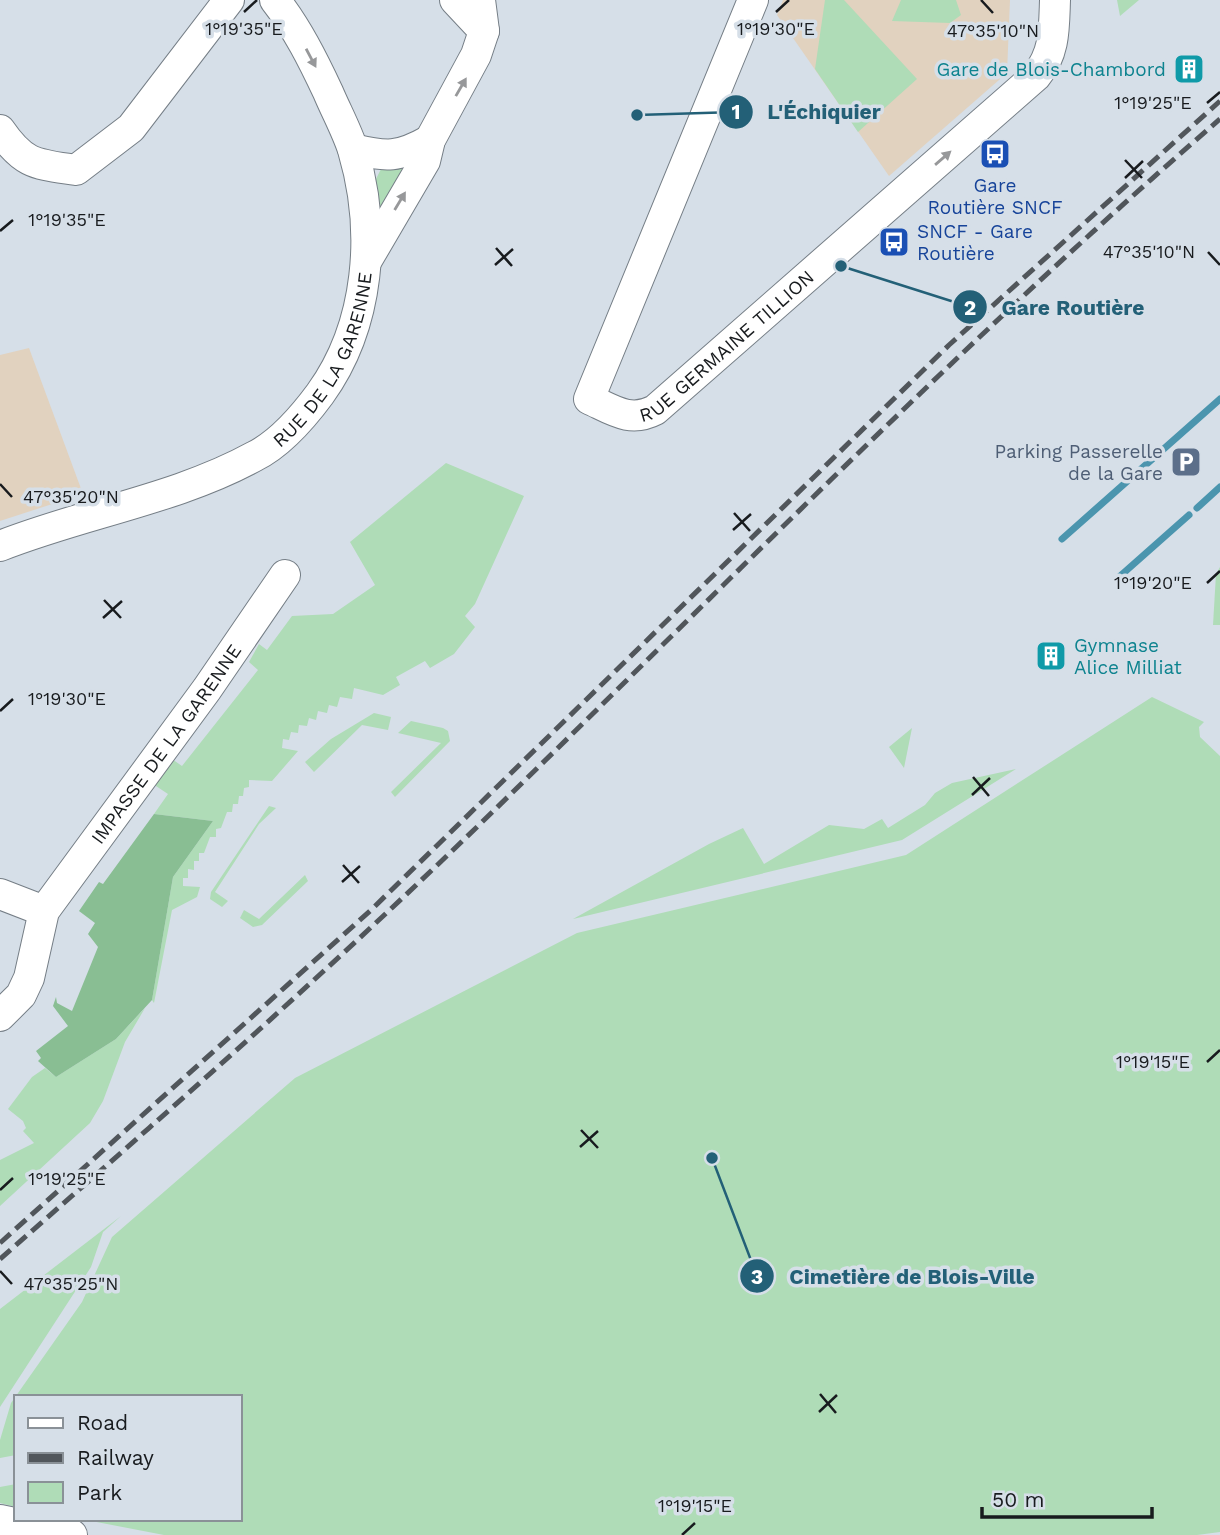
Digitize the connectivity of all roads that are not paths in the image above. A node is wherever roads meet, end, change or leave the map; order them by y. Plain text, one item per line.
1 (229, 0) edge
2 (275, 0) edge
3 (455, 0) edge
4 (480, 0) edge
5 (753, 0) edge
6 (1055, 0) edge
7 (484, 31) junction
8 (429, 140) junction
9 (5, 143) edge
10 (353, 149) junction
11 (367, 260) junction
12 (0, 546) edge
13 (285, 575) dead end
14 (0, 894) edge
15 (44, 911) junction
16 (0, 1016) edge
17 (0, 1520) edge
18 (72, 1535) edge

1 - 9 street
2 -> 10 street, RUE DE LA GARENNE
3 - 7 street
4 - 7 street
5 -> 6 street, RUE GERMAINE TILLION
8 -> 7 street
8 - 10 street
11 -> 8 street
10 - 11 street, RUE DE LA GARENNE
11 - 12 street, RUE DE LA GARENNE
13 - 15 street, IMPASSE DE LA GARENNE
14 - 15 street
15 - 16 street, IMPASSE DE LA GARENNE
17 - 18 street

